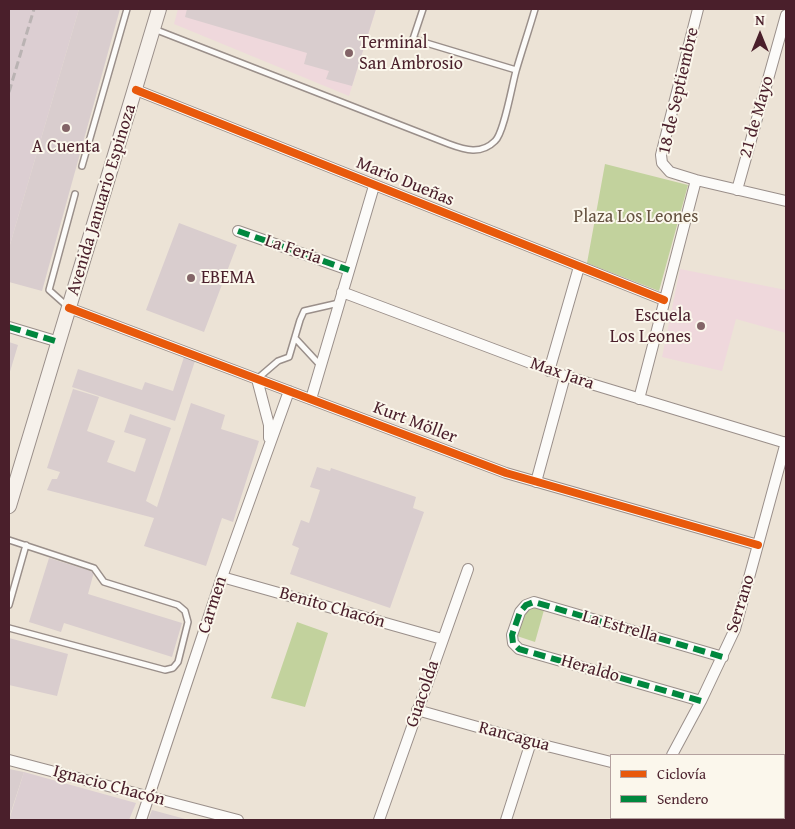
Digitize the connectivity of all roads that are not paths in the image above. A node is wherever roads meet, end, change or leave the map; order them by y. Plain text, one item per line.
1 (127, 9) edge
2 (159, 9) edge
3 (423, 9) edge
4 (535, 9) edge
5 (698, 9) edge
6 (786, 15) edge
7 (153, 29) junction
8 (516, 70) junction
9 (136, 90) junction
10 (82, 166) dead end
11 (696, 180) junction
12 (374, 186) junction
13 (737, 190) junction
14 (75, 194) dead end
15 (786, 201) edge
16 (238, 231) dead end
17 (579, 268) junction
18 (349, 270) junction
19 (342, 292) junction
20 (664, 300) junction
21 (339, 303) junction
22 (69, 308) junction
23 (9, 327) edge
24 (295, 338) junction
25 (59, 342) junction
26 (321, 365) junction
27 (549, 371) junction
28 (565, 376) junction
29 (257, 379) junction
30 (289, 391) junction
31 (311, 399) junction
32 (639, 399) junction
33 (786, 443) edge
34 (270, 444) junction
35 (536, 482) junction
36 (9, 506) edge
37 (9, 540) edge
38 (26, 545) junction
39 (758, 545) junction
40 (468, 569) dead end
41 (222, 577) junction
42 (9, 605) edge
43 (520, 612) joint
44 (9, 628) edge
45 (442, 638) junction
46 (723, 657) junction
47 (701, 701) junction
48 (417, 710) junction
49 (531, 742) junction
50 (673, 754) edge
51 (9, 760) edge
52 (610, 762) edge
53 (149, 797) junction
54 (141, 820) edge
55 (238, 820) edge
56 (379, 820) edge
57 (506, 820) edge

1 - 10 lane
2 - 7 main road, Avenida Januario Espinoza
3 - 8 lane
4 - 8 lane
5 - 11 street, 18 de Septiembre
6 - 13 street, 21 de Mayo
7 - 8 lane
7 - 9 main road, Avenida Januario Espinoza
9 - 12 street, Mario Dueñas
9 - 22 main road, Avenida Januario Espinoza
11 - 13 street
11 - 20 street
12 - 17 street, Mario Dueñas
12 - 18 street
13 - 15 street
14 - 22 lane
16 - 18 street, La Feria
17 - 20 street, Mario Dueñas
17 - 27 street
18 - 19 street
19 - 21 street
19 - 27 street, Max Jara
20 - 32 street
21 - 24 lane
21 - 26 street
22 - 25 main road, Avenida Januario Espinoza
22 - 29 street, Kurt Möller
23 - 25 street
24 - 26 lane
24 - 29 lane
25 - 36 main road, Avenida Januario Espinoza
26 - 31 street
27 - 28 street, Max Jara
28 - 32 street, Max Jara
28 - 35 street
29 - 30 street, Kurt Möller
29 - 34 street
30 - 31 street, Kurt Möller
30 - 34 street, Carmen
31 - 35 street, Kurt Möller
32 - 33 street, Max Jara
33 - 39 street, Serrano
34 - 41 street, Carmen
35 - 39 street, Kurt Möller
37 - 38 lane
38 - 42 lane
38 - 44 lane
39 - 46 street, Serrano
40 - 45 street, Guacolda
41 - 45 street, Benito Chacón
41 - 53 street, Carmen
43 - 46 street, La Estrella
43 - 47 street, Heraldo
45 - 48 street, Guacolda
46 - 47 street, Serrano
47 - 50 street, Serrano
48 - 49 street, Rancagua
48 - 56 street, Guacolda
49 - 52 street, Rancagua
49 - 57 street
51 - 53 street, Ignacio Chacón
53 - 54 street, Carmen
53 - 55 street, Ignacio Chacón

